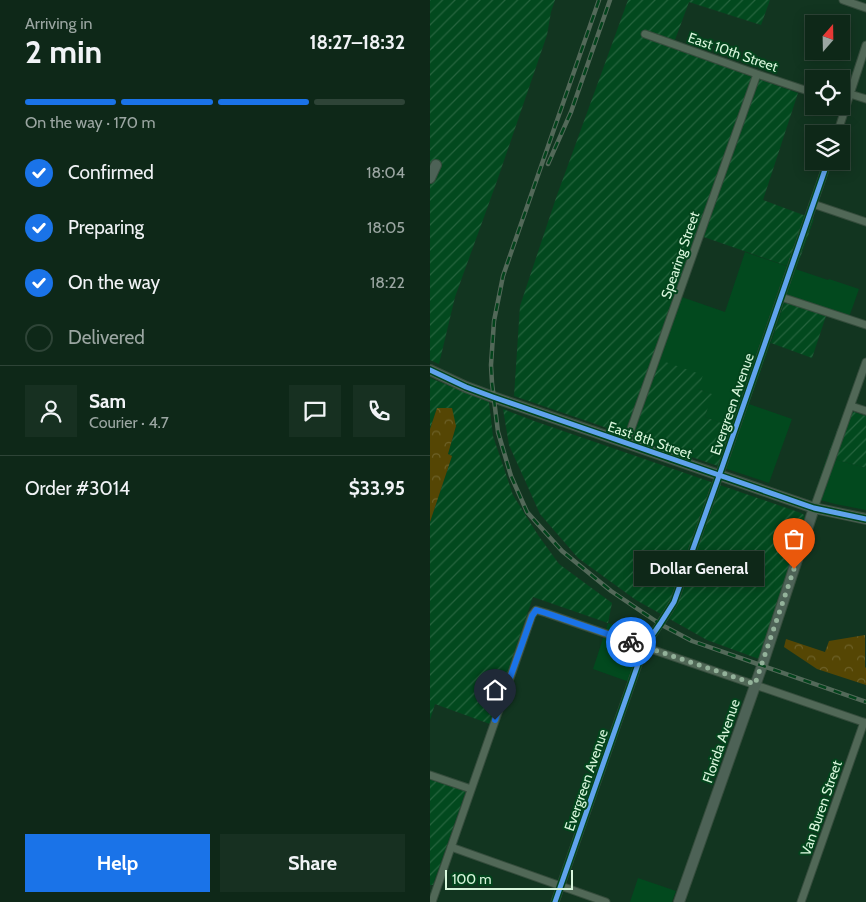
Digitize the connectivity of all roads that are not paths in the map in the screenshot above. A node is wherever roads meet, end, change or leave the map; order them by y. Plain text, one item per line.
1 (843, 0) edge
2 (866, 8) edge
3 (645, 34) dead end
4 (866, 45) edge
5 (757, 74) junction
6 (805, 90) edge
7 (850, 94) joint
8 (866, 99) edge
9 (433, 163) edge
10 (825, 170) edge
11 (430, 178) edge
12 (813, 204) junction
13 (866, 222) edge
14 (781, 297) junction
15 (866, 325) edge
16 (866, 362) edge
17 (430, 370) edge
18 (851, 406) junction
19 (866, 411) edge
20 (626, 443) junction
21 (719, 476) junction
22 (814, 508) junction
23 (866, 519) edge
24 (644, 646) junction
25 (755, 684) junction
26 (865, 723) edge
27 (430, 775) edge
28 (470, 789) junction
29 (451, 847) junction
30 (561, 886) junction
31 (432, 902) edge
32 (555, 902) edge
33 (606, 902) edge
34 (679, 902) edge
35 (802, 902) edge

1 - 2 street
3 - 5 street, East 10th Street
4 - 7 street
5 - 6 street, East 10th Street
5 - 20 street, Spearing Street
7 - 8 street
9 - 11 street
10 - 12 street, Evergreen Avenue
12 - 13 street
12 - 14 street, Evergreen Avenue
14 - 15 street
14 - 21 street, Evergreen Avenue
16 - 18 street, Florida Avenue
17 - 20 street, East 8th Street
18 - 19 street
18 - 22 street, Florida Avenue
20 - 21 street, East 8th Street
21 - 22 street, East 8th Street
21 - 24 street, Evergreen Avenue
22 - 23 street, East 8th Street
22 - 25 street, Florida Avenue
24 - 25 street
24 - 28 street
24 - 30 street, Evergreen Avenue
25 - 26 street
25 - 34 street, Florida Avenue
26 - 35 street, Van Buren Street
27 - 28 street
28 - 29 street
29 - 30 street
29 - 31 street
30 - 32 street, Evergreen Avenue
30 - 33 street

